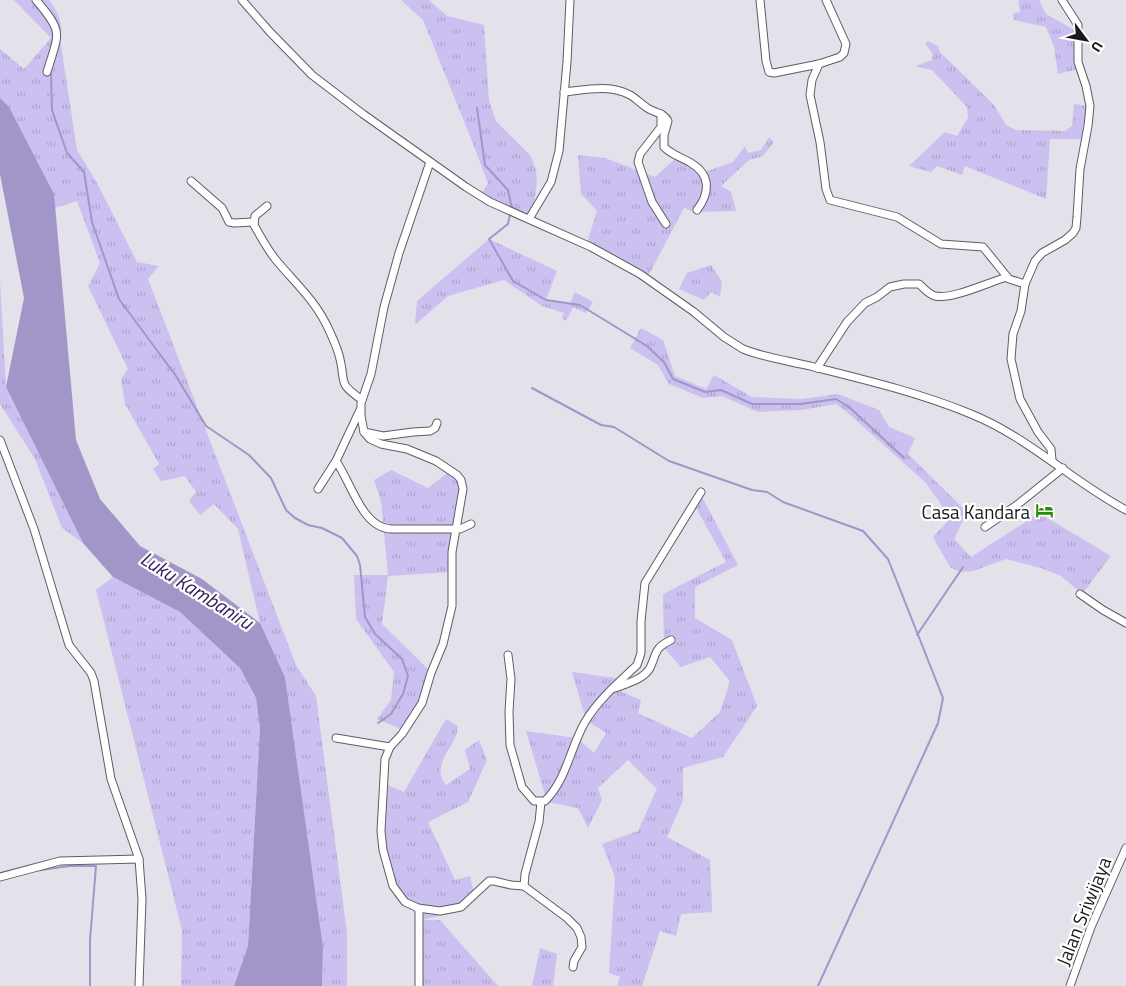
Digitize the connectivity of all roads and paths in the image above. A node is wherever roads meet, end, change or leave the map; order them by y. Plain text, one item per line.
1 (36, 0) edge
2 (242, 0) edge
3 (570, 0) edge
4 (760, 0) edge
5 (826, 0) edge
6 (1062, 0) edge
7 (819, 64) junction
8 (47, 72) dead end
9 (564, 92) junction
10 (661, 114) junction
11 (430, 162) junction
12 (190, 181) dead end
13 (267, 206) dead end
14 (697, 210) dead end
15 (529, 219) junction
16 (253, 222) junction
17 (666, 224) dead end
18 (1007, 277) junction
19 (1025, 284) junction
20 (817, 368) junction
21 (362, 400) junction
22 (361, 409) junction
23 (437, 423) dead end
24 (364, 432) junction
25 (0, 440) edge
26 (1052, 460) junction
27 (336, 461) junction
28 (1063, 468) junction
29 (318, 489) dead end
30 (701, 492) dead end
31 (1126, 510) edge
32 (471, 524) dead end
33 (985, 526) dead end
34 (455, 529) junction
35 (1080, 594) dead end
36 (1126, 623) edge
37 (671, 640) dead end
38 (508, 655) dead end
39 (612, 689) junction
40 (336, 738) dead end
41 (390, 746) junction
42 (541, 802) junction
43 (1126, 848) edge
44 (139, 860) junction
45 (0, 877) edge
46 (524, 886) junction
47 (418, 908) junction
48 (573, 967) dead end
49 (139, 986) edge
50 (419, 986) edge
51 (1070, 986) edge

1 - 8 street
2 - 11 street
3 - 9 street
4 - 7 street
5 - 7 street
6 - 19 street
7 - 18 street
9 - 10 street
9 - 15 street
10 - 14 street
10 - 17 street
11 - 15 street
11 - 21 street
12 - 16 street
13 - 16 street
15 - 20 street
16 - 21 street
18 - 19 street
18 - 20 street
19 - 26 street
20 - 26 street
21 - 22 street
22 - 24 street
22 - 27 street
23 - 24 street
24 - 34 street
25 - 44 street
26 - 28 street
27 - 29 street
27 - 34 street
28 - 31 street
28 - 33 street
30 - 39 street
32 - 34 street
34 - 41 street
35 - 36 street
37 - 39 street
38 - 42 street
39 - 42 street
40 - 41 street
41 - 47 street
42 - 46 street
43 - 51 street, Jalan Sriwijaya
44 - 45 street
44 - 49 street
46 - 47 street
46 - 48 street
47 - 50 street

